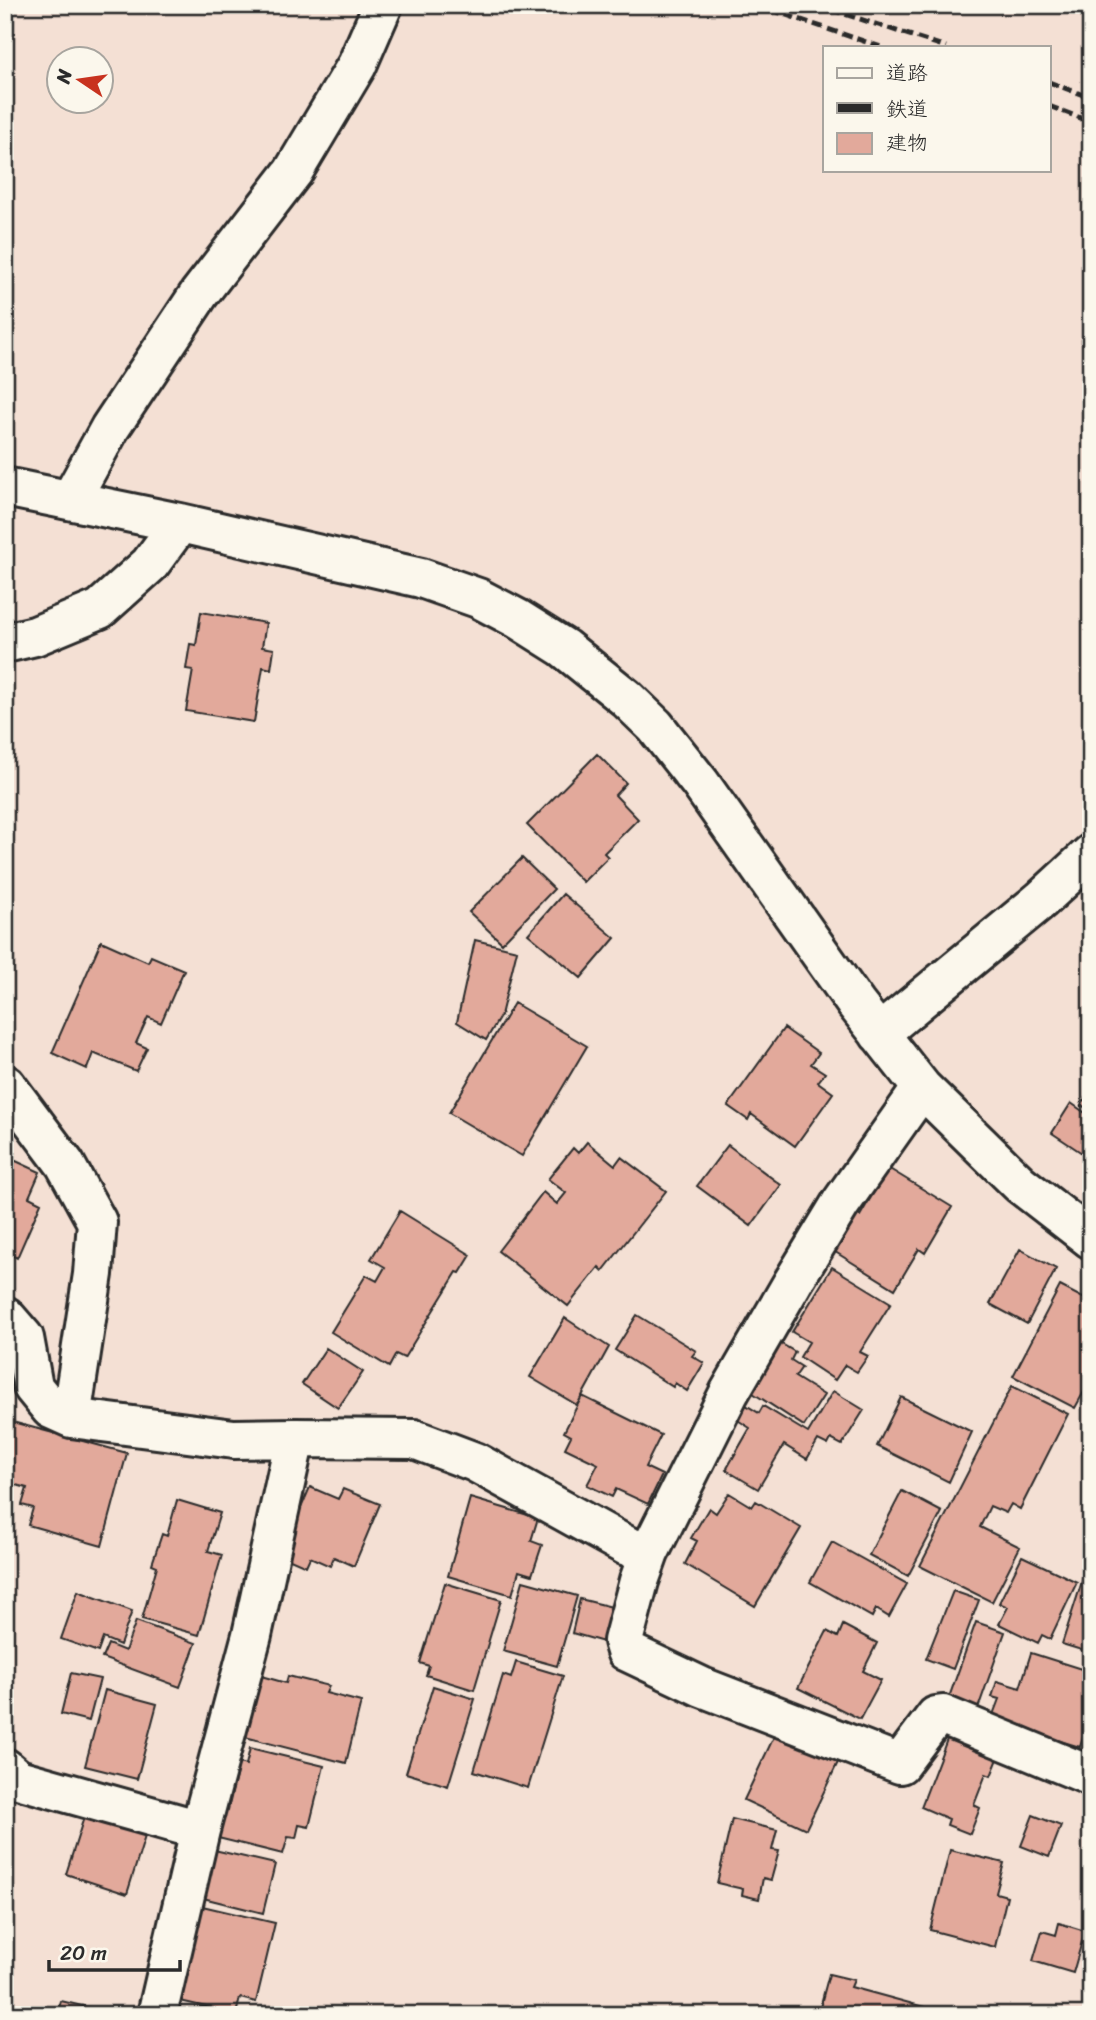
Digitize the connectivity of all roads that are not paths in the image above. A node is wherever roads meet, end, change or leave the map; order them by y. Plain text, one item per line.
1 (383, 5) edge
2 (5, 487) edge
3 (71, 499) junction
4 (180, 523) junction
5 (5, 643) edge
6 (1091, 854) edge
7 (879, 1034) junction
8 (6, 1085) edge
9 (922, 1088) junction
10 (1091, 1238) edge
11 (5, 1316) edge
12 (71, 1418) junction
13 (295, 1438) junction
14 (649, 1553) junction
15 (5, 1768) edge
16 (1091, 1776) edge
17 (200, 1830) junction
18 (157, 2015) edge

1 - 3 street
2 - 3 street
3 - 4 street
4 - 5 street
4 - 7 street
6 - 7 street
7 - 9 street
8 - 12 street
9 - 10 street
9 - 14 street
11 - 12 street
12 - 13 street
13 - 14 street
13 - 17 street
14 - 16 street
15 - 17 street
17 - 18 street

